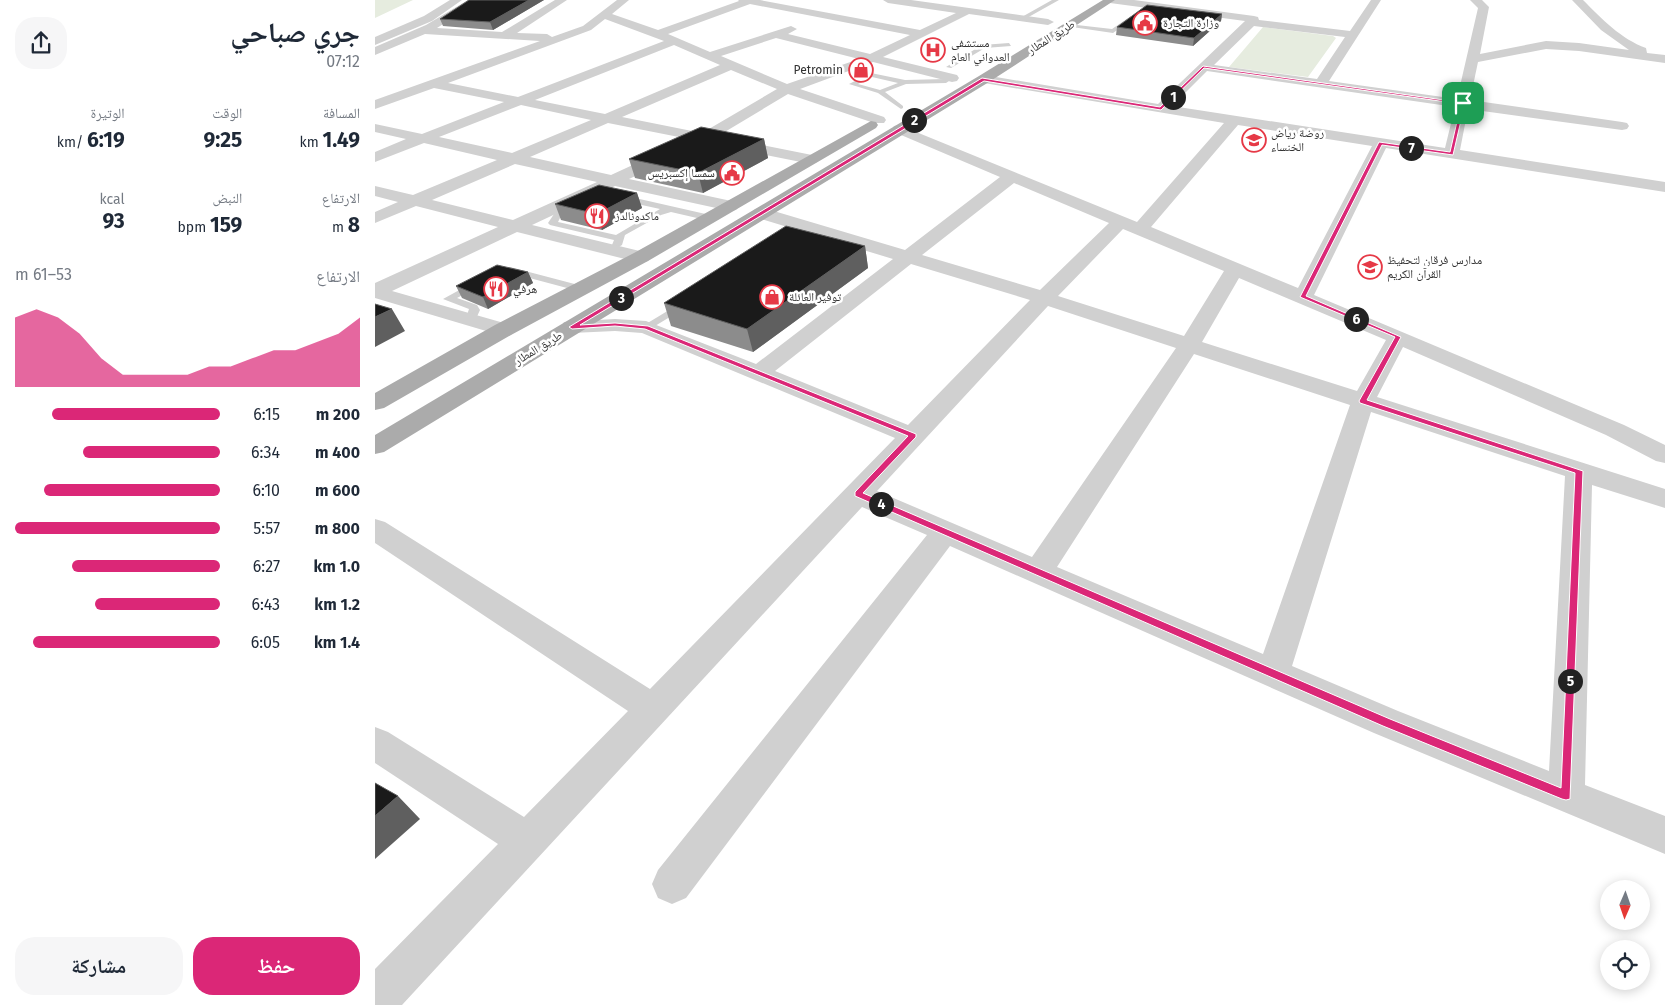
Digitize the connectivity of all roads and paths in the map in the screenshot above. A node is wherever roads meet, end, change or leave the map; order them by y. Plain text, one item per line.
1 (457, 0) edge
2 (475, 0) edge
3 (562, 0) edge
4 (624, 0) edge
5 (748, 0) edge
6 (888, 0) edge
7 (1056, 0) edge
8 (1086, 0) edge
9 (1110, 0) edge
10 (1377, 0) edge
11 (1475, 0) edge
12 (1577, 0) edge
13 (968, 11) junction
14 (1135, 14) edge
15 (606, 16) junction
16 (828, 16) junction
17 (1023, 18) junction
18 (1048, 22) junction
19 (1251, 22) junction
20 (1068, 26) junction
21 (422, 30) junction
22 (658, 34) junction
23 (774, 34) junction
24 (922, 34) junction
25 (1354, 34) junction
26 (505, 35) junction
27 (558, 38) junction
28 (375, 41) edge
29 (674, 41) junction
30 (375, 51) edge
31 (709, 56) junction
32 (872, 58) junction
33 (1665, 58) edge
34 (1473, 59) junction
35 (731, 66) junction
36 (1203, 67) junction
37 (949, 75) junction
38 (984, 79) junction
39 (905, 82) junction
40 (1321, 83) junction
41 (434, 84) junction
42 (787, 89) junction
43 (880, 92) junction
44 (520, 101) junction
45 (1463, 103) junction
46 (375, 105) edge
47 (901, 107) junction
48 (1161, 109) junction
49 (607, 118) junction
50 (879, 120) junction
51 (1235, 120) junction
52 (1622, 126) dead end
53 (375, 128) edge
54 (899, 129) junction
55 (422, 138) junction
56 (704, 138) junction
57 (1381, 143) junction
58 (1451, 154) junction
59 (375, 157) edge
60 (514, 159) junction
61 (811, 159) junction
62 (1012, 176) junction
63 (1665, 187) edge
64 (608, 190) junction
65 (375, 191) edge
66 (415, 201) junction
67 (730, 206) junction
68 (670, 210) junction
69 (761, 213) junction
70 (375, 218) edge
71 (710, 218) junction
72 (1130, 225) junction
73 (515, 226) junction
74 (618, 244) junction
75 (641, 257) junction
76 (909, 258) junction
77 (1235, 269) junction
78 (497, 272) edge
79 (481, 281) edge
80 (582, 289) junction
81 (375, 292) edge
82 (695, 297) edge
83 (1303, 297) junction
84 (1044, 298) junction
85 (471, 321) junction
86 (572, 327) junction
87 (646, 327) junction
88 (503, 330) junction
89 (1398, 337) junction
90 (1189, 345) junction
91 (759, 373) junction
92 (1363, 401) junction
93 (375, 403) edge
94 (913, 436) junction
95 (375, 446) edge
96 (1665, 454) edge
97 (1579, 471) junction
98 (858, 494) junction
99 (1665, 499) edge
100 (375, 529) edge
101 (945, 532) junction
102 (1038, 572) junction
103 (1273, 674) junction
104 (652, 708) junction
105 (375, 743) edge
106 (1566, 795) junction
107 (1665, 835) edge
108 (528, 842) junction
109 (671, 884) dead end
110 (375, 1001) edge

1 - 28 street
2 - 21 street
3 - 26 street
4 - 15 street
5 - 16 street
5 - 22 street
6 - 13 street
7 - 17 lane
8 - 18 main road, طريق المطار
9 - 19 street
9 - 20 main road, طريق المطار
10 - 25 street
11 - 34 street
12 - 33 street
13 - 17 street
13 - 24 street
14 - 20 lane
15 - 22 street
15 - 27 street
16 - 23 street
16 - 24 street
17 - 18 street
18 - 37 main road, طريق المطار
19 - 25 street
19 - 36 street
20 - 38 main road, طريق المطار
21 - 26 street
21 - 30 street
22 - 29 street
23 - 31 street
23 - 32 street
24 - 32 street
25 - 40 street
26 - 27 street
27 - 41 street
29 - 31 street
29 - 44 street
31 - 35 street
32 - 37 street
32 - 42 street
33 - 34 street
34 - 45 street
35 - 42 street
35 - 49 street
36 - 40 street
36 - 48 street
37 - 39 lane
37 - 47 main road, طريق المطار
38 - 48 street
38 - 54 main road, طريق المطار
39 - 43 lane
39 - 43 lane
40 - 45 street
41 - 44 street
41 - 46 street
42 - 50 street
42 - 56 street
43 - 47 lane
44 - 49 street
44 - 55 street
45 - 52 street
45 - 58 street
47 - 50 main road, طريق المطار
48 - 51 street
49 - 56 street
49 - 60 street
50 - 61 main road, طريق المطار
51 - 57 street
51 - 72 street
53 - 55 street
54 - 62 street
54 - 69 main road, طريق المطار
55 - 59 street
55 - 60 street
56 - 61 street
56 - 64 street
57 - 58 street
57 - 83 street
58 - 63 street
60 - 64 street
60 - 66 street
61 - 67 main road, طريق المطار
62 - 72 street
62 - 76 street
64 - 67 street
64 - 68 lane
64 - 73 street
64 - 74 lane
65 - 66 street
66 - 70 street
66 - 73 street
67 - 71 main road, طريق المطار
68 - 71 lane
68 - 74 lane
69 - 76 street
69 - 86 main road, طريق المطار
71 - 75 main road, طريق المطار
72 - 77 street
72 - 84 street
73 - 74 street
73 - 81 street
74 - 75 street
75 - 80 main road, طريق المطار
76 - 84 street
76 - 91 street
77 - 83 street
77 - 90 street
78 - 80 lane
79 - 85 lane
80 - 88 main road, طريق المطار
81 - 85 street
82 - 87 lane
83 - 89 street
84 - 90 street
84 - 94 street
85 - 88 street
86 - 87 street
86 - 95 main road, طريق المطار
87 - 91 street
88 - 93 main road, طريق المطار
89 - 92 street
89 - 96 street
90 - 92 street
90 - 102 street
91 - 94 street
92 - 97 street
92 - 103 street
94 - 98 street
97 - 99 street
97 - 106 street
98 - 101 street
98 - 104 street
100 - 104 street
101 - 102 street
101 - 109 street
102 - 103 street
103 - 106 street
104 - 108 street
105 - 108 street
106 - 107 street
108 - 110 street

